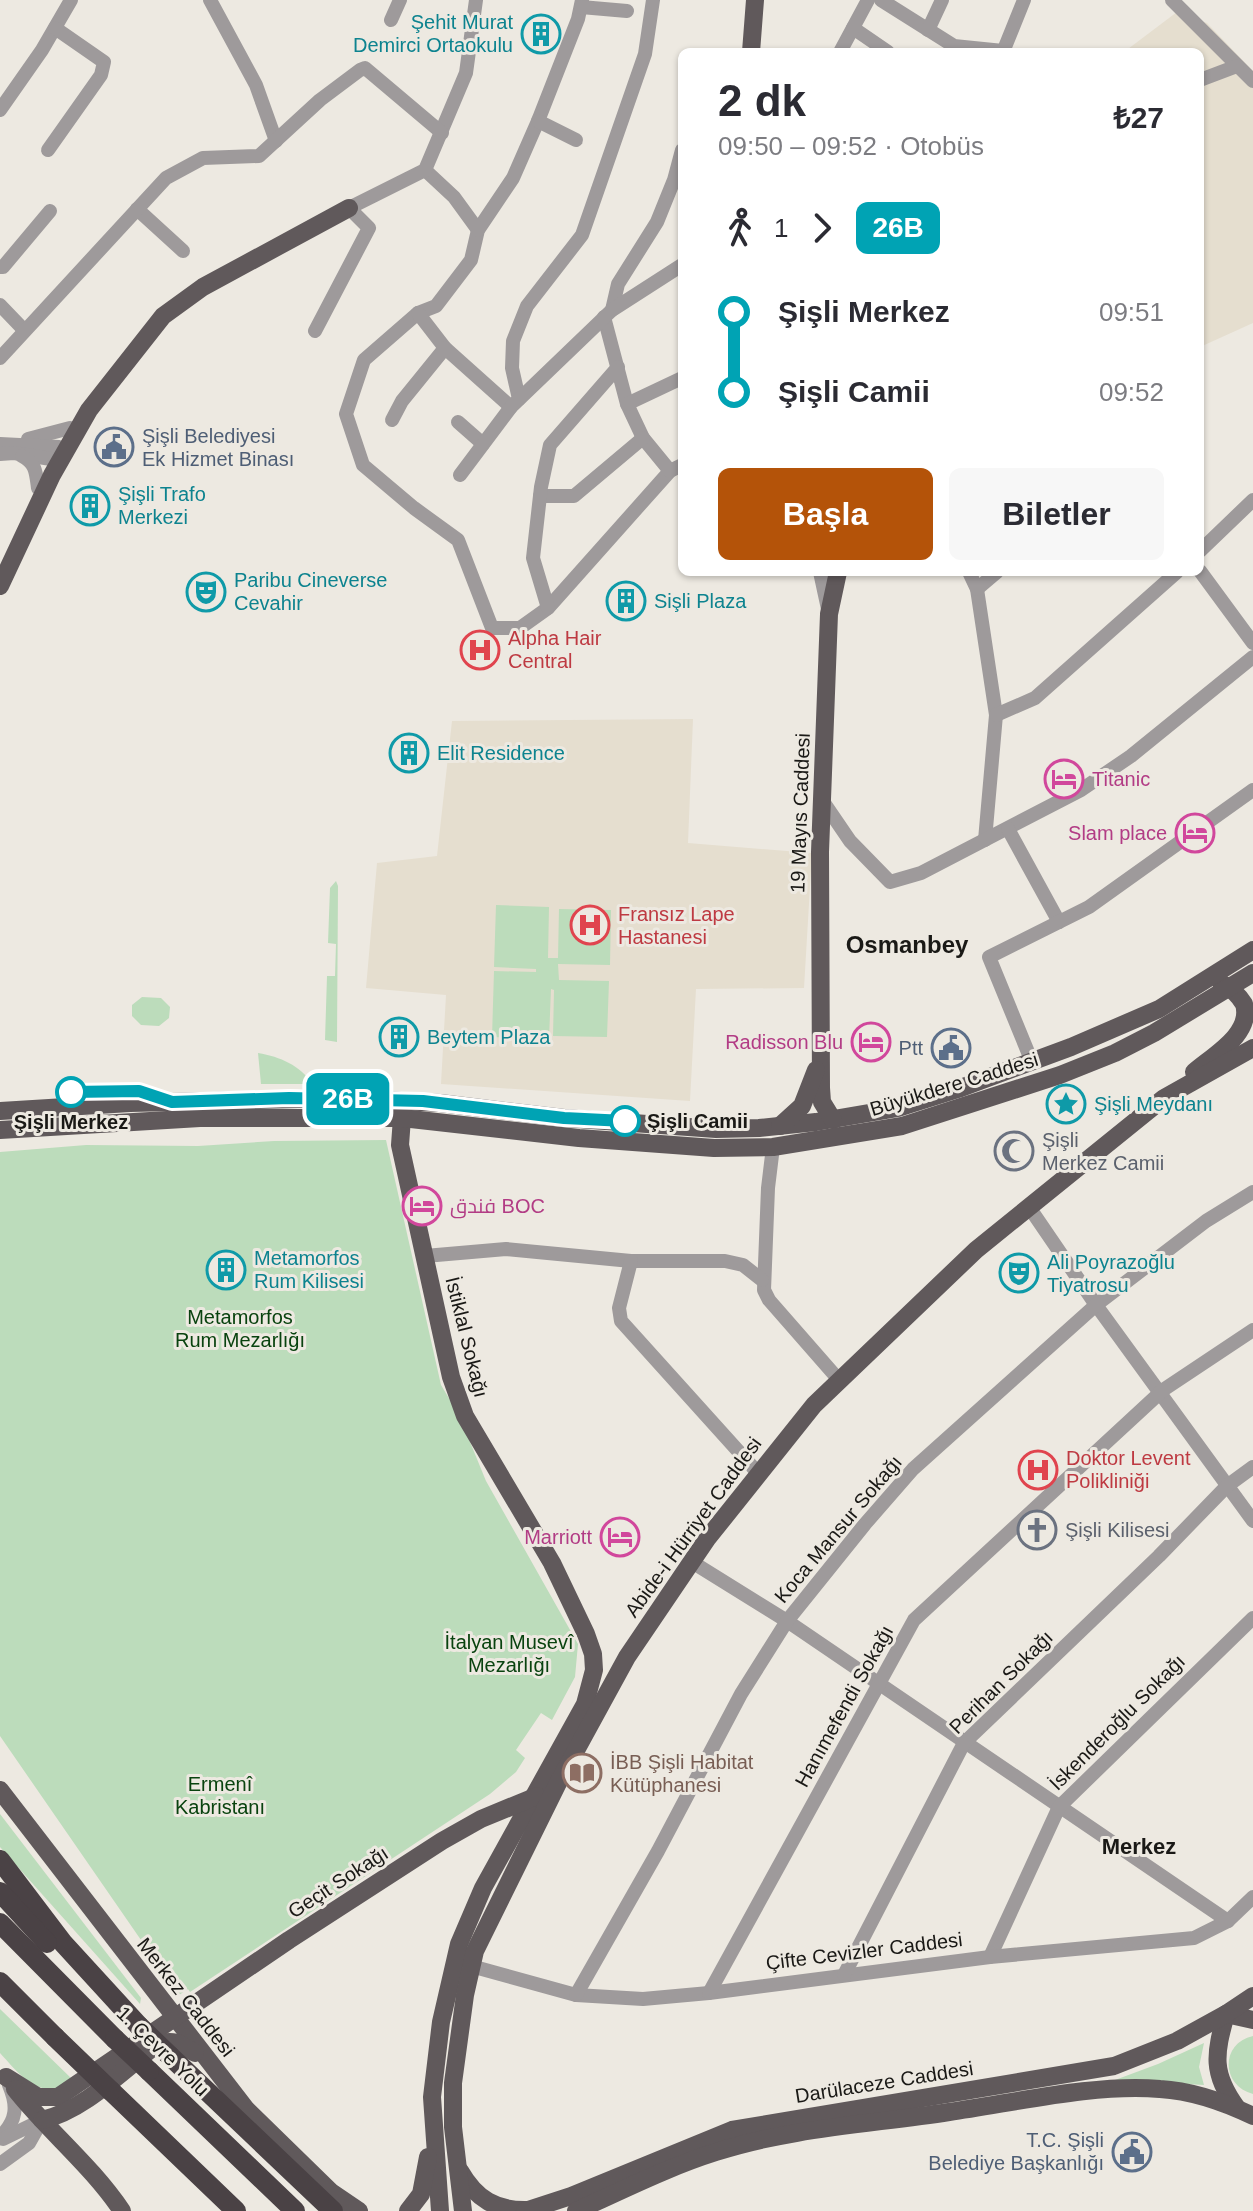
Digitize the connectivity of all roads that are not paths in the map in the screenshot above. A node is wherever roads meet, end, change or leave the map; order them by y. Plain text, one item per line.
1 (71, 0) edge
2 (210, 0) edge
3 (400, 0) edge
4 (476, 0) edge
5 (653, 0) edge
6 (755, 0) edge
7 (868, 0) edge
8 (881, 0) edge
9 (942, 0) edge
10 (1024, 0) edge
11 (1172, 0) edge
12 (581, 3) edge
13 (627, 11) dead end
14 (391, 20) dead end
15 (55, 28) junction
16 (853, 28) junction
17 (928, 30) junction
18 (751, 48) edge
19 (842, 48) edge
20 (882, 48) edge
21 (970, 48) edge
22 (1005, 48) edge
23 (1237, 66) junction
24 (1204, 78) edge
25 (1253, 81) edge
26 (0, 110) edge
27 (538, 121) junction
28 (442, 133) junction
29 (576, 140) dead end
30 (276, 141) junction
31 (48, 150) dead end
32 (678, 165) edge
33 (425, 170) junction
34 (349, 208) junction
35 (137, 209) junction
36 (50, 211) dead end
37 (478, 230) junction
38 (183, 251) dead end
39 (0, 267) edge
40 (678, 268) edge
41 (0, 305) edge
42 (418, 313) junction
43 (608, 314) junction
44 (24, 330) junction
45 (315, 331) dead end
46 (445, 348) junction
47 (0, 358) edge
48 (618, 367) junction
49 (678, 380) edge
50 (515, 403) junction
51 (627, 404) junction
52 (89, 410) junction
53 (392, 420) dead end
54 (458, 422) dead end
55 (70, 428) junction
56 (643, 438) junction
57 (483, 444) junction
58 (7, 448) edge
59 (59, 453) junction
60 (676, 468) edge
61 (460, 475) dead end
62 (38, 488) junction
63 (540, 496) junction
64 (1253, 500) edge
65 (1204, 547) edge
66 (0, 563) edge
67 (821, 576) edge
68 (837, 576) edge
69 (971, 576) edge
70 (992, 576) edge
71 (1172, 576) edge
72 (1204, 576) edge
73 (0, 586) edge
74 (977, 589) junction
75 (548, 608) junction
76 (829, 614) junction
77 (1253, 643) edge
78 (1253, 657) edge
79 (996, 715) junction
80 (1253, 790) edge
81 (822, 800) junction
82 (1008, 829) junction
83 (985, 840) junction
84 (1059, 922) junction
85 (1253, 950) edge
86 (1253, 973) edge
87 (1208, 981) junction
88 (1231, 988) junction
89 (1253, 1048) edge
90 (820, 1056) junction
91 (1032, 1062) junction
92 (1164, 1098) junction
93 (440, 1103) junction
94 (0, 1111) edge
95 (402, 1118) junction
96 (833, 1120) junction
97 (780, 1126) junction
98 (0, 1130) edge
99 (773, 1147) junction
100 (1253, 1192) edge
101 (1029, 1207) junction
102 (425, 1256) junction
103 (631, 1261) junction
104 (762, 1280) junction
105 (1096, 1305) junction
106 (1253, 1330) edge
107 (839, 1380) junction
108 (1159, 1393) junction
109 (1253, 1467) edge
110 (758, 1473) junction
111 (1227, 1486) junction
112 (1253, 1521) edge
113 (692, 1562) junction
114 (1253, 1618) edge
115 (787, 1621) junction
116 (586, 1634) junction
117 (627, 1657) junction
118 (879, 1684) junction
119 (964, 1743) junction
120 (557, 1785) junction
121 (0, 1790) edge
122 (533, 1798) junction
123 (1059, 1807) junction
124 (481, 1819) junction
125 (508, 1843) junction
126 (0, 1860) edge
127 (0, 1892) edge
128 (1253, 1897) edge
129 (1228, 1921) junction
130 (0, 1923) edge
131 (990, 1957) junction
132 (463, 1964) junction
133 (844, 1975) junction
134 (0, 1982) edge
135 (709, 1993) junction
136 (0, 1995) edge
137 (576, 1995) junction
138 (1253, 1996) edge
139 (1226, 2014) junction
140 (174, 2018) junction
141 (1253, 2020) edge
142 (139, 2026) junction
143 (55, 2037) junction
144 (205, 2058) junction
145 (3, 2074) edge
146 (76, 2108) junction
147 (1248, 2111) edge
148 (42, 2120) junction
149 (433, 2127) junction
150 (0, 2139) edge
151 (78, 2156) junction
152 (0, 2164) edge
153 (457, 2165) junction
154 (526, 2210) edge
155 (122, 2211) edge
156 (236, 2211) edge
157 (295, 2211) edge
158 (333, 2211) edge
159 (359, 2211) edge
160 (408, 2211) edge
161 (440, 2211) edge
162 (463, 2211) edge
163 (576, 2211) edge

1 - 15 street
2 - 30 street
3 - 14 street
4 - 28 street
5 - 50 street
6 - 18 main road
7 - 16 street
8 - 17 street
9 - 17 street
10 - 22 street
11 - 23 street
12 - 13 street
12 - 27 street
15 - 26 street
15 - 31 street
16 - 19 street
16 - 20 street
17 - 21 street
23 - 24 street
23 - 25 street
27 - 29 street
27 - 37 street
28 - 30 street
28 - 33 street
30 - 35 street
32 - 43 street
33 - 34 street
33 - 37 street
34 - 45 street
34 - 52 main road
35 - 38 street
35 - 44 street
36 - 39 street
37 - 42 street
40 - 43 street
41 - 44 street
42 - 46 street
42 - 75 street
43 - 48 street
43 - 50 street
44 - 47 street
46 - 50 street
46 - 53 street
48 - 51 street
48 - 63 street
49 - 51 street
50 - 57 street
51 - 56 street
52 - 55 main road
52 - 59 main road
54 - 57 street
55 - 58 street
55 - 59 main road
56 - 60 street
56 - 63 street
57 - 61 street
58 - 59 street
58 - 62 street
59 - 62 main road
59 - 73 main road
60 - 75 street
62 - 66 main road
63 - 75 street
64 - 65 street
67 - 76 street
68 - 76 main road, 19 Mayıs Caddesi
69 - 74 street
70 - 74 street
71 - 79 street
72 - 77 street
74 - 79 street
76 - 81 main road, 19 Mayıs Caddesi
78 - 82 street
79 - 83 street
80 - 84 street
81 - 83 street
81 - 90 main road, 19 Mayıs Caddesi
82 - 83 street
82 - 84 street
84 - 91 street
85 - 87 main road, Büyükdere Caddesi
86 - 88 main road, Büyükdere Caddesi
87 - 88 main road
87 - 91 main road, Büyükdere Caddesi
88 - 92 main road
88 - 99 main road, Büyükdere Caddesi
89 - 92 main road, Abide-i Hürriyet Caddesi
90 - 96 main road, 19 Mayıs Caddesi
90 - 97 main road, 19 Mayıs Caddesi
91 - 96 main road, Büyükdere Caddesi
92 - 101 main road, Abide-i Hürriyet Caddesi
93 - 94 main road, Büyükdere Caddesi
93 - 95 main road
93 - 97 main road, Büyükdere Caddesi
95 - 98 main road, Büyükdere Caddesi
95 - 99 main road, Büyükdere Caddesi
95 - 102 main road, İstiklal Sokağı
96 - 97 main road, Büyükdere Caddesi
99 - 104 street
100 - 105 street, Koca Mansur Sokağı
101 - 105 street
101 - 107 main road, Abide-i Hürriyet Caddesi
102 - 103 street
102 - 116 main road, İstiklal Sokağı
103 - 104 street
103 - 110 street
104 - 107 street
105 - 108 street
105 - 115 street, Koca Mansur Sokağı
106 - 108 street, Hanımefendi Sokağı
107 - 110 main road, Abide-i Hürriyet Caddesi
108 - 111 street
108 - 118 street, Hanımefendi Sokağı
109 - 111 street, Perihan Sokağı
110 - 113 main road, Abide-i Hürriyet Caddesi
111 - 112 street
111 - 119 street, Perihan Sokağı
113 - 115 street
113 - 117 main road, Abide-i Hürriyet Caddesi
114 - 123 street, İskenderoğlu Sokağı
115 - 118 street
115 - 137 street, Koca Mansur Sokağı
116 - 117 main road
116 - 122 main road, Abide-i Hürriyet Caddesi
117 - 120 main road, Abide-i Hürriyet Caddesi
118 - 119 street
118 - 135 street, Hanımefendi Sokağı
119 - 123 street
119 - 133 street, Perihan Sokağı
120 - 122 main road, Geçit Sokağı
120 - 132 main road, Abide-i Hürriyet Caddesi
121 - 140 main road, Merkez Caddesi
122 - 124 main road, Geçit Sokağı
122 - 125 main road, Abide-i Hürriyet Caddesi
123 - 129 street
123 - 131 street, İskenderoğlu Sokağı
124 - 125 main road
124 - 140 main road, Geçit Sokağı
125 - 132 main road, Abide-i Hürriyet Caddesi
126 - 142 highway
127 - 142 highway
128 - 129 street, Çifte Cevizler Caddesi
129 - 131 street, Çifte Cevizler Caddesi
130 - 157 highway, 1. Çevre Yolu, bridge
131 - 133 street, Çifte Cevizler Caddesi
132 - 137 street, Çifte Cevizler Caddesi
132 - 149 main road, Abide-i Hürriyet Caddesi
132 - 153 main road, Abide-i Hürriyet Caddesi
133 - 135 street, Çifte Cevizler Caddesi
134 - 143 highway
135 - 137 street, Çifte Cevizler Caddesi
136 - 143 highway
138 - 139 main road
139 - 141 main road
139 - 147 main road
139 - 154 main road, Darülaceze Caddesi
140 - 144 main road, Merkez Caddesi
140 - 145 main road, Geçit Sokağı
142 - 158 highway, bridge
143 - 156 highway, bridge
144 - 146 main road
144 - 159 main road, Merkez Caddesi
145 - 148 main road
145 - 150 street
146 - 148 main road
146 - 151 main road
147 - 163 main road, Darülaceze Caddesi
148 - 150 street
148 - 151 main road
148 - 152 street
149 - 160 main road
149 - 161 main road, Abide-i Hürriyet Caddesi
151 - 155 main road
153 - 154 main road
153 - 162 main road, Abide-i Hürriyet Caddesi

